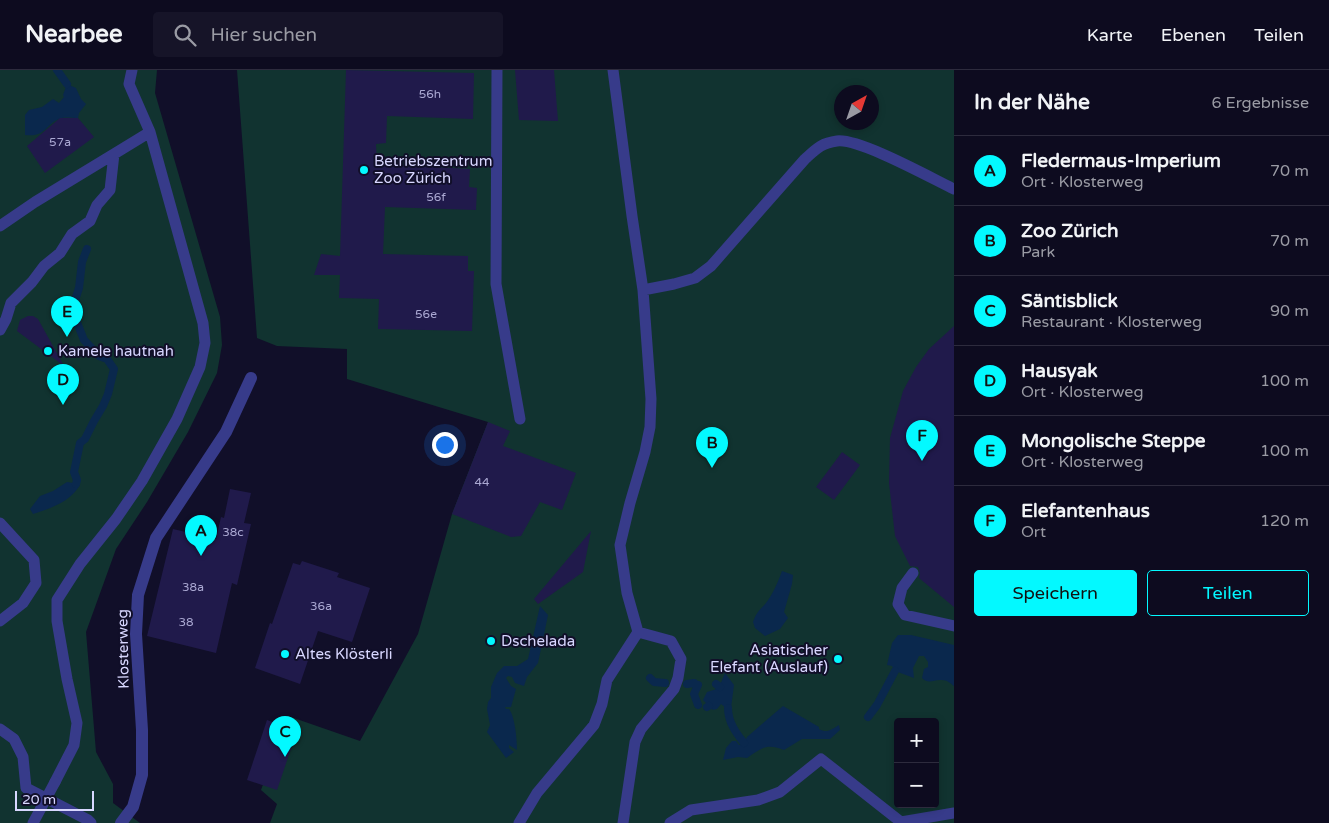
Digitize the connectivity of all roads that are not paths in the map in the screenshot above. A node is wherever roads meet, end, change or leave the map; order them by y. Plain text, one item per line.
1 (132, 70) edge
2 (498, 70) edge
3 (613, 70) edge
4 (150, 132) junction
5 (114, 154) junction
6 (954, 188) edge
7 (0, 226) edge
8 (643, 290) junction
9 (0, 330) edge
10 (251, 378) dead end
11 (520, 419) dead end
12 (0, 524) edge
13 (913, 573) dead end
14 (0, 621) edge
15 (954, 626) edge
16 (638, 632) junction
17 (0, 729) edge
18 (954, 813) edge
19 (124, 818) edge
20 (901, 822) edge
21 (33, 823) edge
22 (91, 823) edge
23 (519, 823) edge
24 (623, 823) edge
25 (670, 823) edge

1 - 4 lane
2 - 11 lane
3 - 8 lane
4 - 5 lane
4 - 21 lane, bridge
5 - 7 lane
5 - 9 lane
6 - 8 lane
8 - 16 lane
10 - 19 street, Klosterweg
12 - 14 lane
13 - 15 lane
16 - 23 lane
16 - 24 lane
17 - 22 lane
18 - 20 lane
20 - 25 lane

